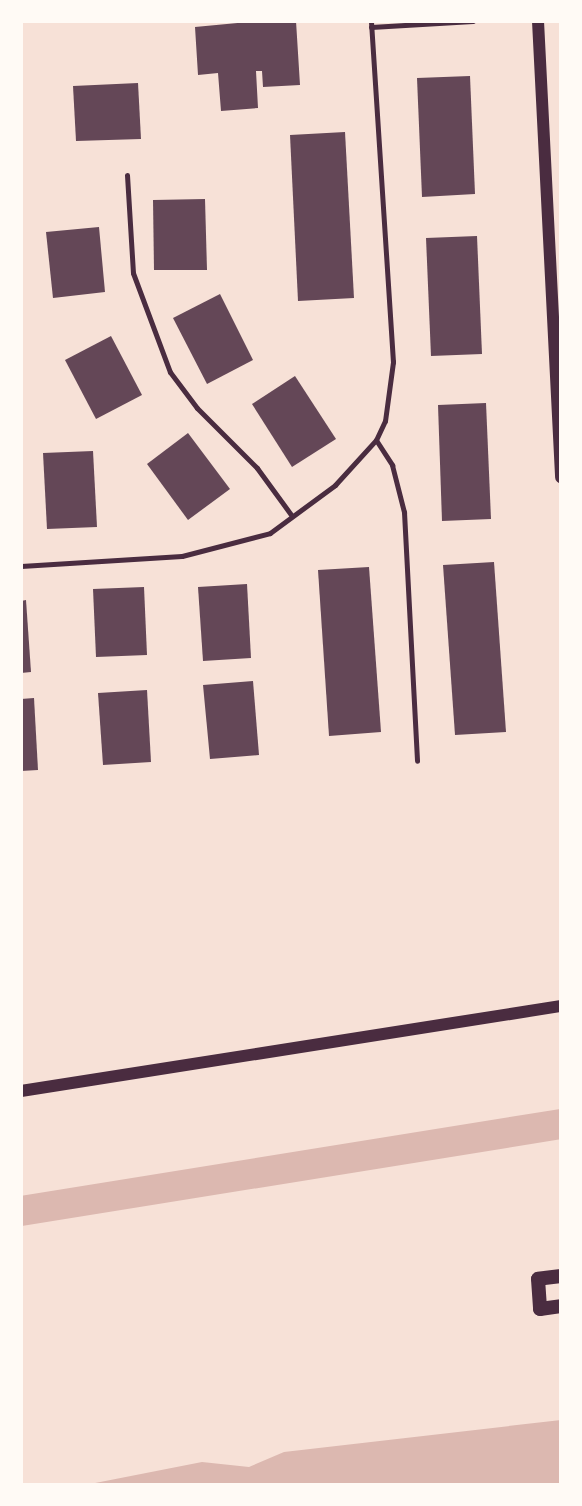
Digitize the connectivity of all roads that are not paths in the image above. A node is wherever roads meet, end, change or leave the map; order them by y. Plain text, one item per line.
1 (473, 21) edge
2 (538, 21) edge
3 (371, 24) edge
4 (127, 175) dead end
5 (376, 440) junction
6 (561, 477) edge
7 (292, 516) junction
8 (21, 566) edge
9 (417, 761) dead end
10 (561, 1006) edge
11 (21, 1091) edge
12 (561, 1276) edge
13 (561, 1306) edge

1 - 3 lane
2 - 6 street
3 - 5 lane
4 - 7 lane
5 - 7 lane
5 - 9 lane
7 - 8 lane
10 - 11 street
12 - 13 main road

